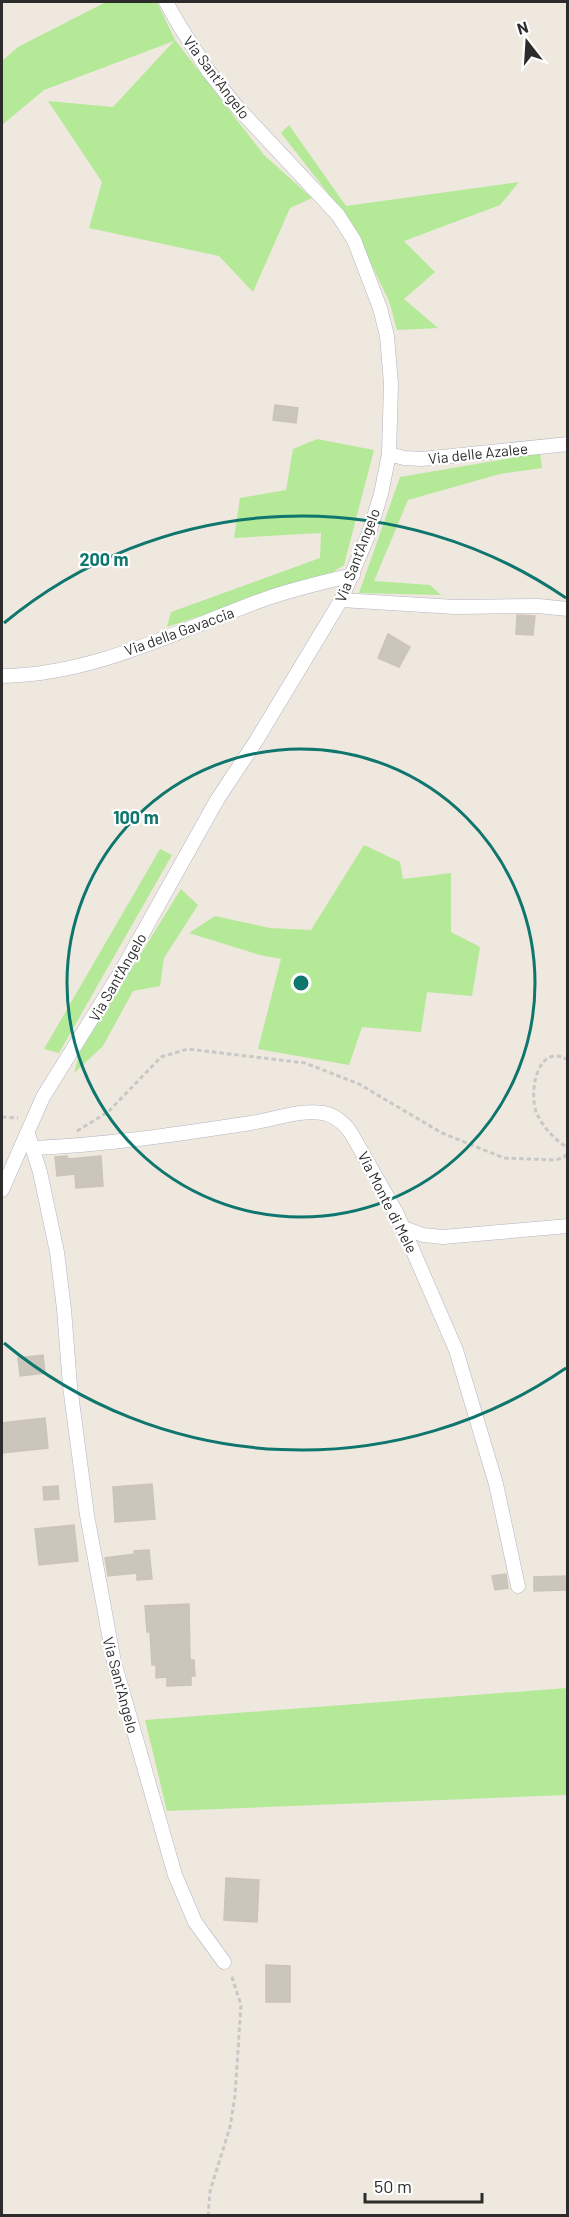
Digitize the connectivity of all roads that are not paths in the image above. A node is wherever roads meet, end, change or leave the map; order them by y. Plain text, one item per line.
1 (166, 2) edge
2 (567, 444) edge
3 (390, 454) junction
4 (353, 575) junction
5 (341, 600) junction
6 (567, 609) edge
7 (2, 676) edge
8 (30, 1141) junction
9 (2, 1190) edge
10 (567, 1226) edge
11 (404, 1228) junction
12 (518, 1586) dead end
13 (224, 1962) road end

1 - 3 street, Via Sant'Angelo
2 - 3 street, Via delle Azalee
3 - 4 street, Via Sant'Angelo
4 - 5 street, Via Sant'Angelo
4 - 7 street, Via della Gavaccia
5 - 6 street
5 - 8 street, Via Sant'Angelo
8 - 9 street, Via Sant'Angelo
8 - 11 street, Via Monte di Mele
8 - 13 street, Via Sant'Angelo
10 - 11 street
11 - 12 street, Via Monte di Mele

